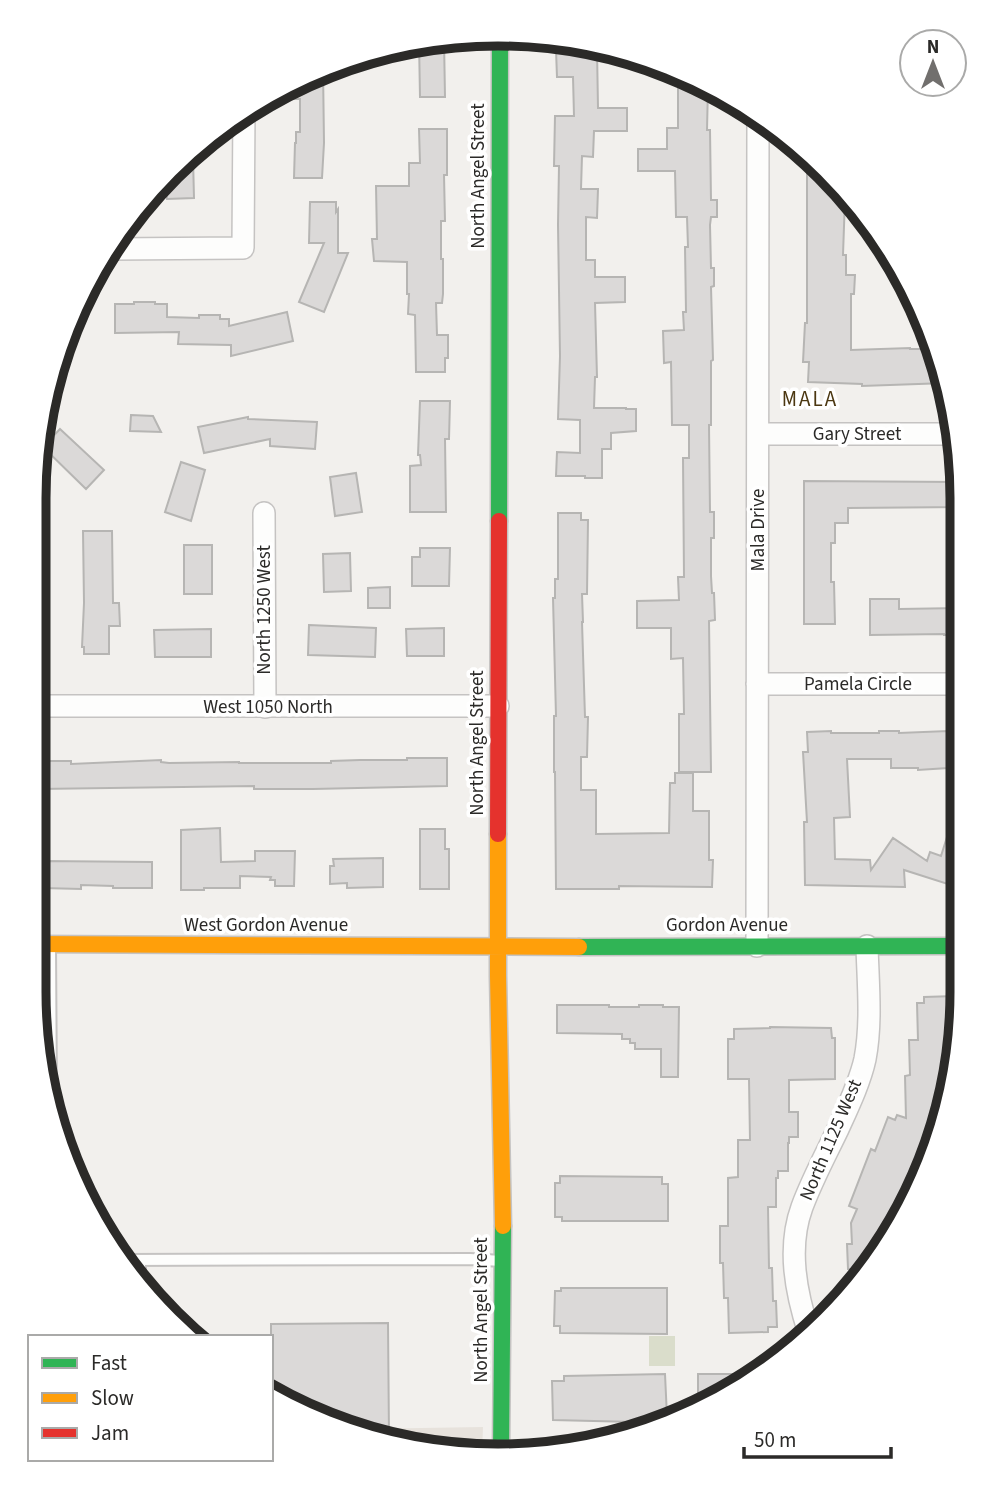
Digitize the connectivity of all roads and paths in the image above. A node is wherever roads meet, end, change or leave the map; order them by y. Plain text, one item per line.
1 (500, 46) edge
2 (244, 124) edge
3 (758, 128) edge
4 (121, 249) edge
5 (946, 433) edge
6 (758, 434) junction
7 (264, 513) dead end
8 (757, 684) junction
9 (950, 684) edge
10 (46, 706) edge
11 (498, 706) junction
12 (265, 707) junction
13 (46, 944) edge
14 (757, 946) junction
15 (867, 946) junction
16 (950, 946) edge
17 (498, 947) junction
18 (46, 1012) edge
19 (47, 1034) edge
20 (135, 1261) edge
21 (139, 1261) junction
22 (503, 1261) junction
23 (139, 1266) edge
24 (806, 1322) edge
25 (501, 1444) edge

1 - 11 street, North Angel Street
2 - 4 street
3 - 6 street, Mala Drive
5 - 6 street, Gary Street
6 - 8 street, Mala Drive
7 - 12 street, North 1250 West
8 - 9 street, Pamela Circle
8 - 14 street, Mala Drive
10 - 12 street, West 1050 North
11 - 12 street, West 1050 North
11 - 17 street, North Angel Street
13 - 17 street, West Gordon Avenue
14 - 15 street, Gordon Avenue
14 - 17 street, Gordon Avenue
15 - 16 street, Gordon Avenue
15 - 24 street, North 1125 West
17 - 22 street, North Angel Street
18 - 19 lane
20 - 21 lane
21 - 22 lane
21 - 23 lane
22 - 25 street, North Angel Street

